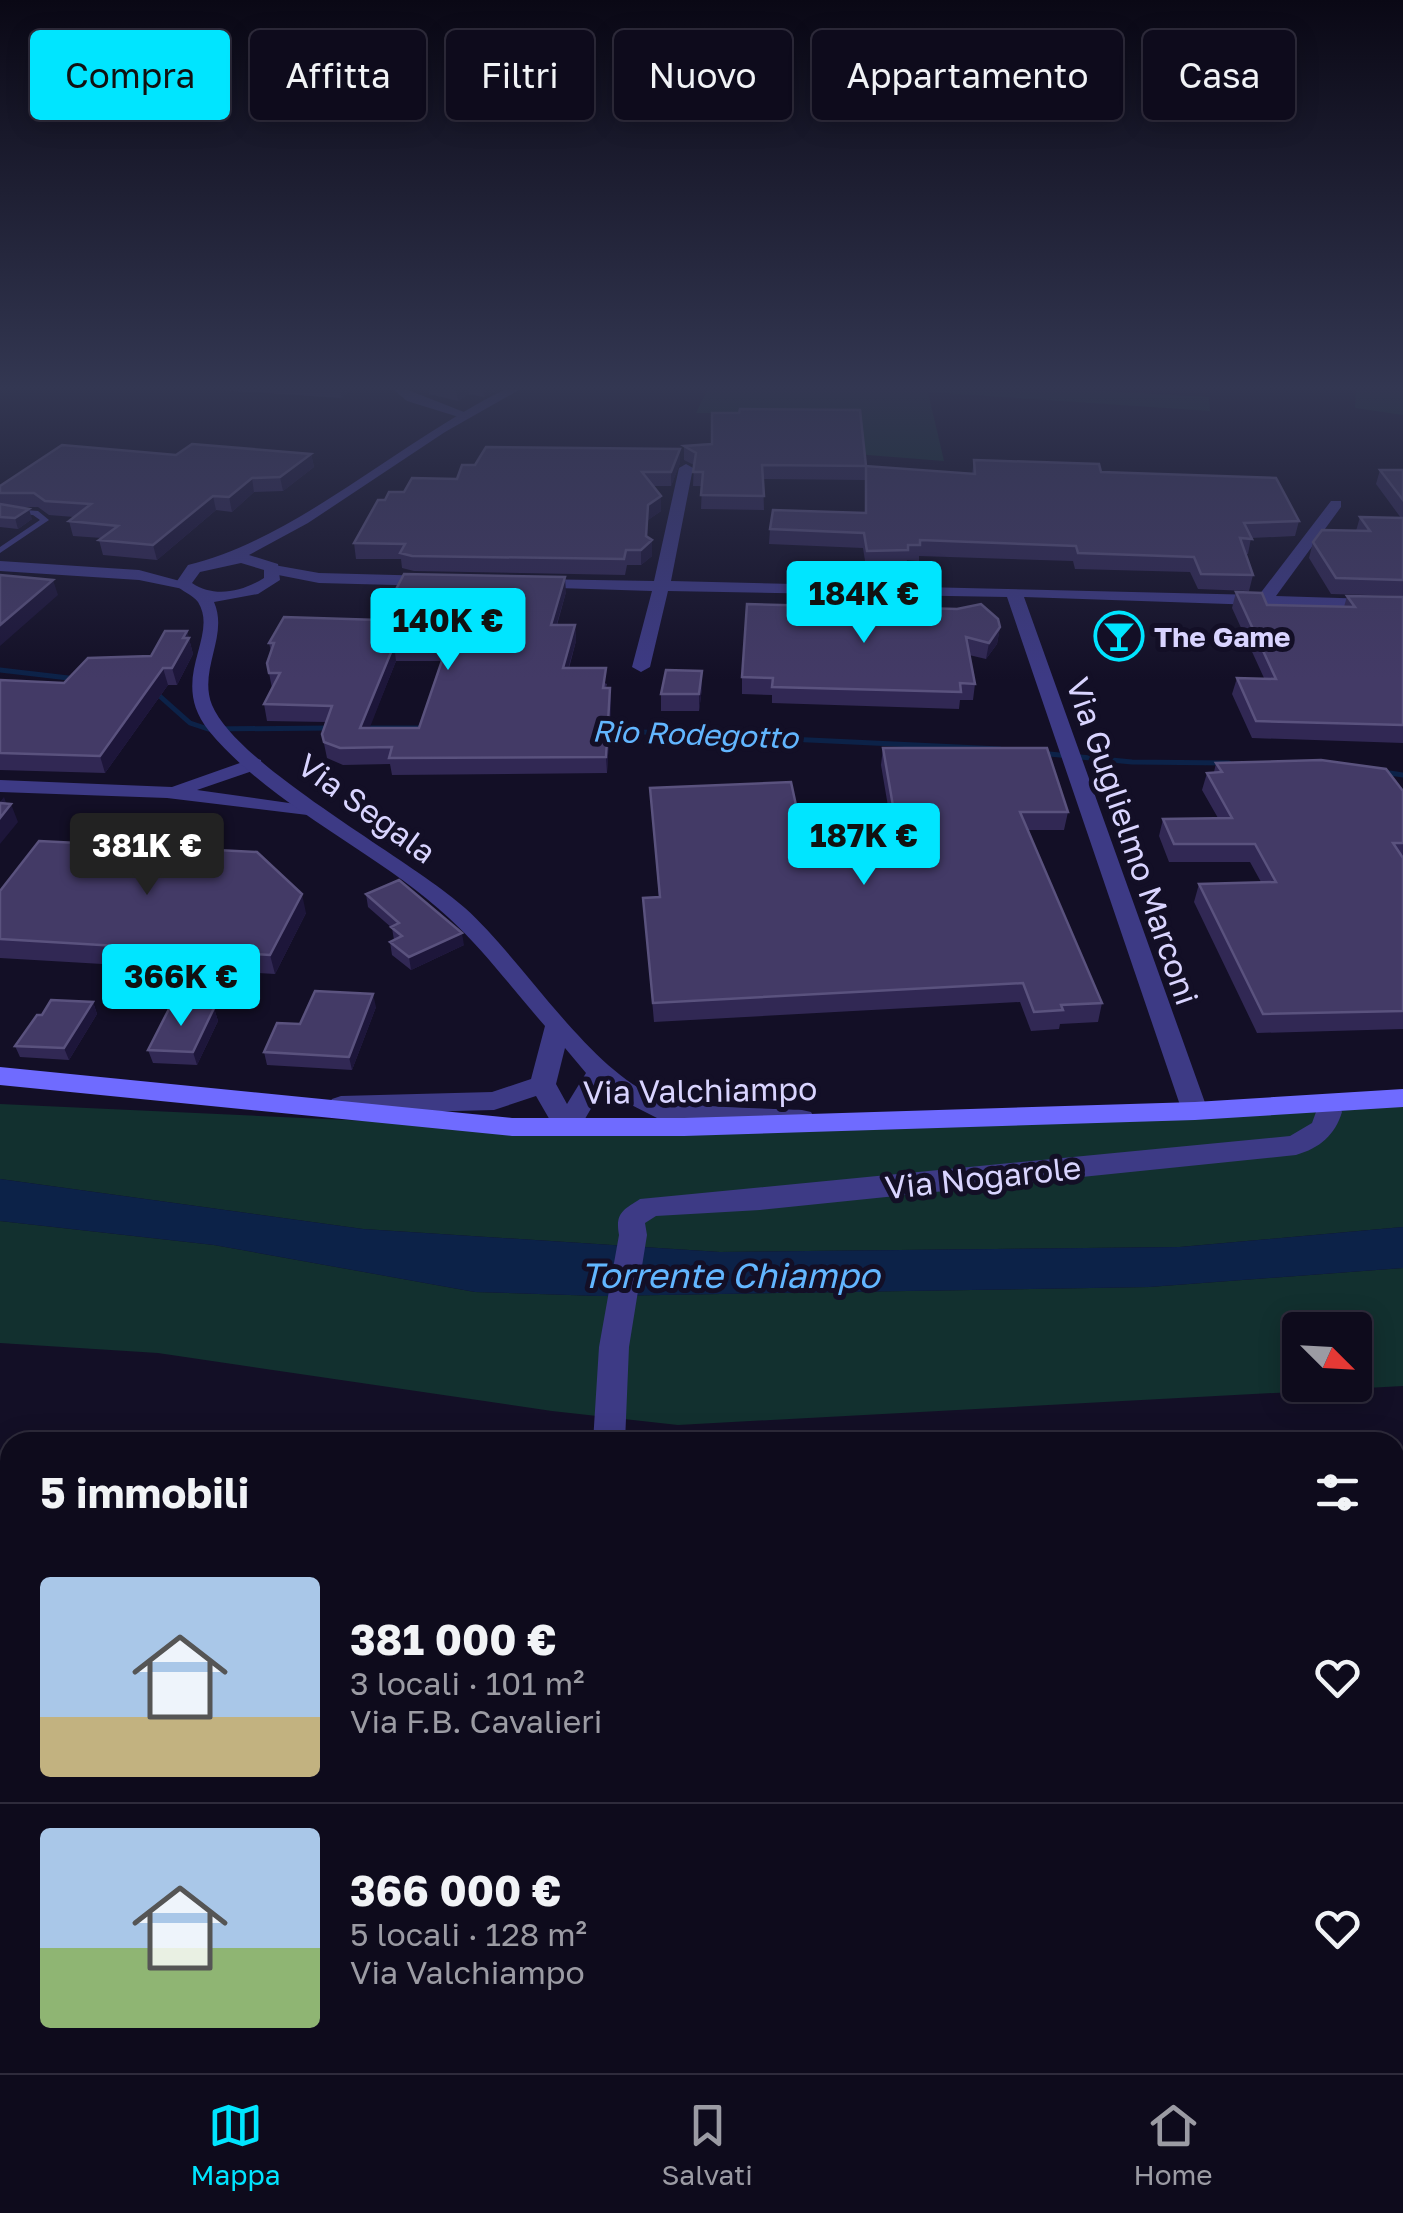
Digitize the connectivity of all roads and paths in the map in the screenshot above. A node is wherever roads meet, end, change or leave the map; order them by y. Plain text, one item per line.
1 (352, 487) edge
2 (682, 487) edge
3 (1336, 504) dead end
4 (0, 510) edge
5 (268, 542) junction
6 (0, 551) edge
7 (230, 559) junction
8 (0, 566) edge
9 (194, 568) junction
10 (139, 575) junction
11 (263, 577) junction
12 (445, 582) edge
13 (183, 584) junction
14 (518, 584) edge
15 (662, 587) junction
16 (1014, 592) junction
17 (204, 596) junction
18 (1264, 600) junction
19 (1403, 605) edge
20 (212, 618) junction
21 (640, 667) dead end
22 (254, 764) junction
23 (0, 786) edge
24 (167, 792) junction
25 (316, 813) junction
26 (558, 1024) junction
27 (600, 1071) junction
28 (0, 1076) edge
29 (543, 1084) junction
30 (1403, 1098) edge
31 (1326, 1103) junction
32 (306, 1105) junction
33 (1196, 1111) junction
34 (837, 1122) junction
35 (567, 1127) junction
36 (609, 1432) edge

1 - 5 street
2 - 15 street
3 - 18 street
4 - 6 lane
5 - 7 street
5 - 11 street
7 - 9 street
7 - 11 street
8 - 10 street
9 - 10 street
9 - 13 street
10 - 13 street
11 - 12 street
11 - 17 street
11 - 20 street
13 - 17 street
14 - 15 street
15 - 16 street
15 - 21 street
16 - 18 street
16 - 33 street, Via Guglielmo Marconi
17 - 20 street
18 - 19 street
20 - 22 street, Via Segala
22 - 24 street
22 - 25 street, Via Segala
23 - 24 street
24 - 25 street
25 - 26 street, Via Segala
26 - 27 street, Via Segala
26 - 29 street
27 - 34 street, Via Segala
27 - 35 street
28 - 32 main road, Via Valchiampo
29 - 32 street
29 - 35 street
30 - 31 main road, Via Valchiampo
31 - 33 main road, Via Valchiampo
31 - 36 street, Via Nogarole
32 - 35 main road, Via Valchiampo
33 - 34 main road, Via Valchiampo
34 - 35 main road, Via Valchiampo

